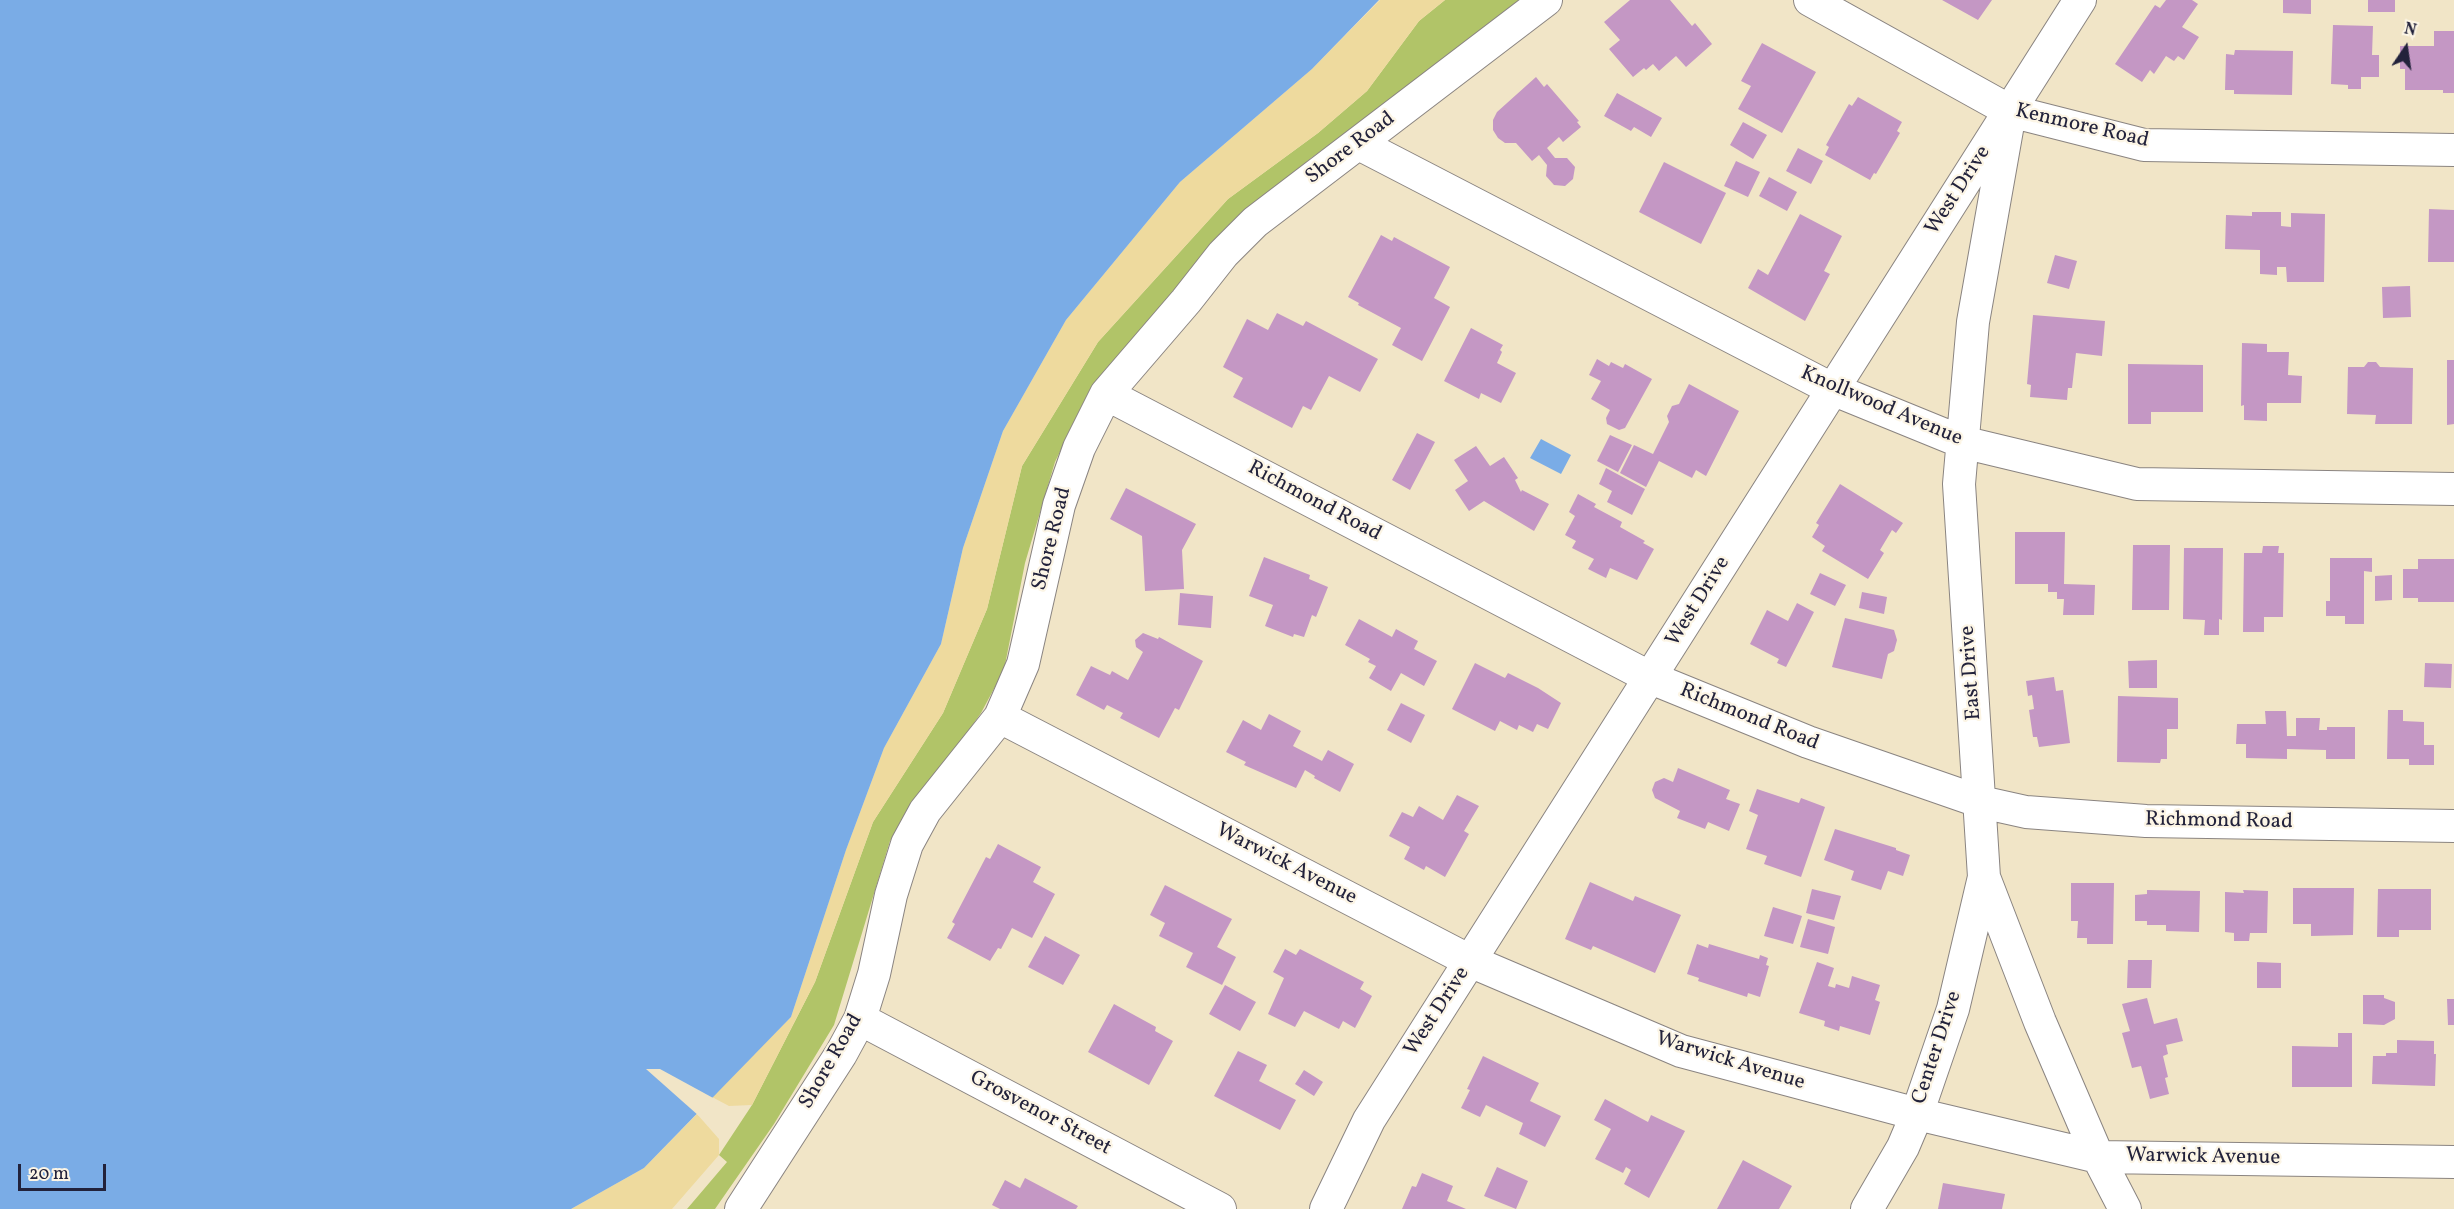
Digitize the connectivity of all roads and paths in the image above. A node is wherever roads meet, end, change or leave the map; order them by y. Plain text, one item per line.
1 (1546, 0) edge
2 (1810, 0) edge
3 (2080, 0) edge
4 (2010, 111) junction
5 (1359, 144) junction
6 (2454, 150) edge
7 (1832, 389) junction
8 (1106, 394) junction
9 (1962, 442) junction
10 (2454, 489) edge
11 (1652, 678) junction
12 (1000, 717) junction
13 (1981, 802) junction
14 (2454, 826) edge
15 (1984, 877) junction
16 (1470, 961) junction
17 (860, 1019) junction
18 (1917, 1114) junction
19 (2097, 1157) junction
20 (2454, 1162) edge
21 (741, 1209) edge
22 (1220, 1209) edge
23 (1326, 1209) edge
24 (1867, 1209) edge
25 (2125, 1209) edge

1 - 5 street, Shore Road
2 - 4 street, Kenmore Road
3 - 4 street, West Drive
4 - 6 street, Kenmore Road
4 - 7 street, West Drive
4 - 9 street, East Drive
5 - 7 street, Knollwood Avenue
5 - 8 street, Shore Road
7 - 9 street, Knollwood Avenue
7 - 11 street, West Drive
8 - 11 street, Richmond Road
8 - 12 street, Shore Road
9 - 10 street, Knollwood Avenue
9 - 13 street, East Drive
11 - 13 street, Richmond Road
11 - 16 street, West Drive
12 - 16 street, Warwick Avenue
12 - 17 street, Shore Road
13 - 14 street, Richmond Road
13 - 15 street, East Drive
15 - 18 street, Center Drive
15 - 19 street, East Drive
16 - 18 street, Warwick Avenue
16 - 23 street, West Drive
17 - 21 street, Shore Road
17 - 22 street, Grosvenor Street
18 - 19 street, Warwick Avenue
18 - 24 street, Center Drive
19 - 20 street, Warwick Avenue
19 - 25 street, East Drive

